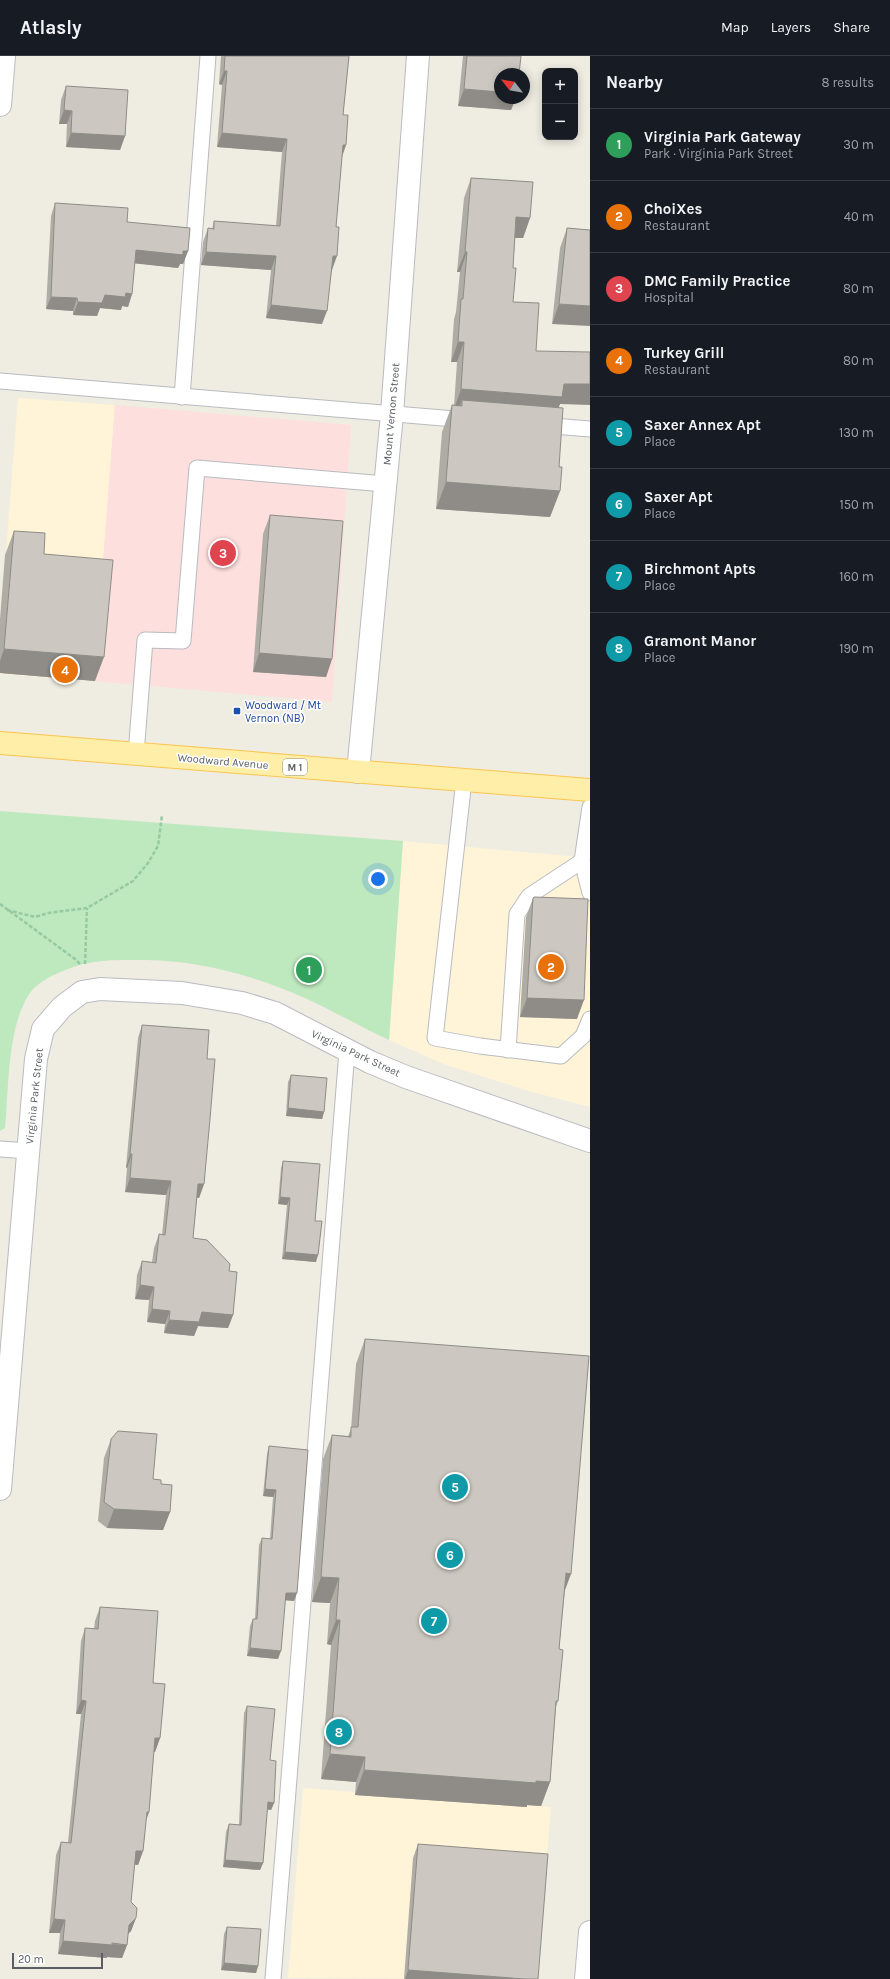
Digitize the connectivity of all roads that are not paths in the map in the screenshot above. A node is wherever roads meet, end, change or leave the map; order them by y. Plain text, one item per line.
1 (4, 56) edge
2 (208, 56) edge
3 (418, 56) edge
4 (0, 105) edge
5 (0, 381) edge
6 (182, 397) junction
7 (392, 414) junction
8 (481, 421) edge
9 (528, 424) edge
10 (590, 429) edge
11 (385, 484) junction
12 (0, 744) edge
13 (136, 754) junction
14 (358, 772) junction
15 (464, 780) junction
16 (590, 790) edge
17 (590, 807) edge
18 (582, 861) junction
19 (590, 893) edge
20 (590, 1019) edge
21 (508, 1050) junction
22 (347, 1051) junction
23 (590, 1141) edge
24 (0, 1149) edge
25 (28, 1151) junction
26 (0, 1489) edge
27 (590, 1932) edge
28 (273, 1979) edge
29 (586, 1979) edge

1 - 4 street
2 - 6 lane
3 - 7 street, Mount Vernon Street
5 - 6 lane
6 - 7 lane
7 - 8 lane
7 - 11 street, Mount Vernon Street
9 - 10 lane
11 - 13 lane
11 - 14 street, Mount Vernon Street
12 - 13 main road, Woodward Avenue / M 1
13 - 14 main road, Woodward Avenue / M 1
14 - 15 main road, Woodward Avenue / M 1
15 - 16 main road, Woodward Avenue / M 1
15 - 21 lane
17 - 18 lane
18 - 19 lane
18 - 21 lane
20 - 21 lane
22 - 23 street, Virginia Park Street
22 - 25 street, Virginia Park Street
22 - 28 lane
24 - 25 lane
25 - 26 street, Virginia Park Street
27 - 29 street

